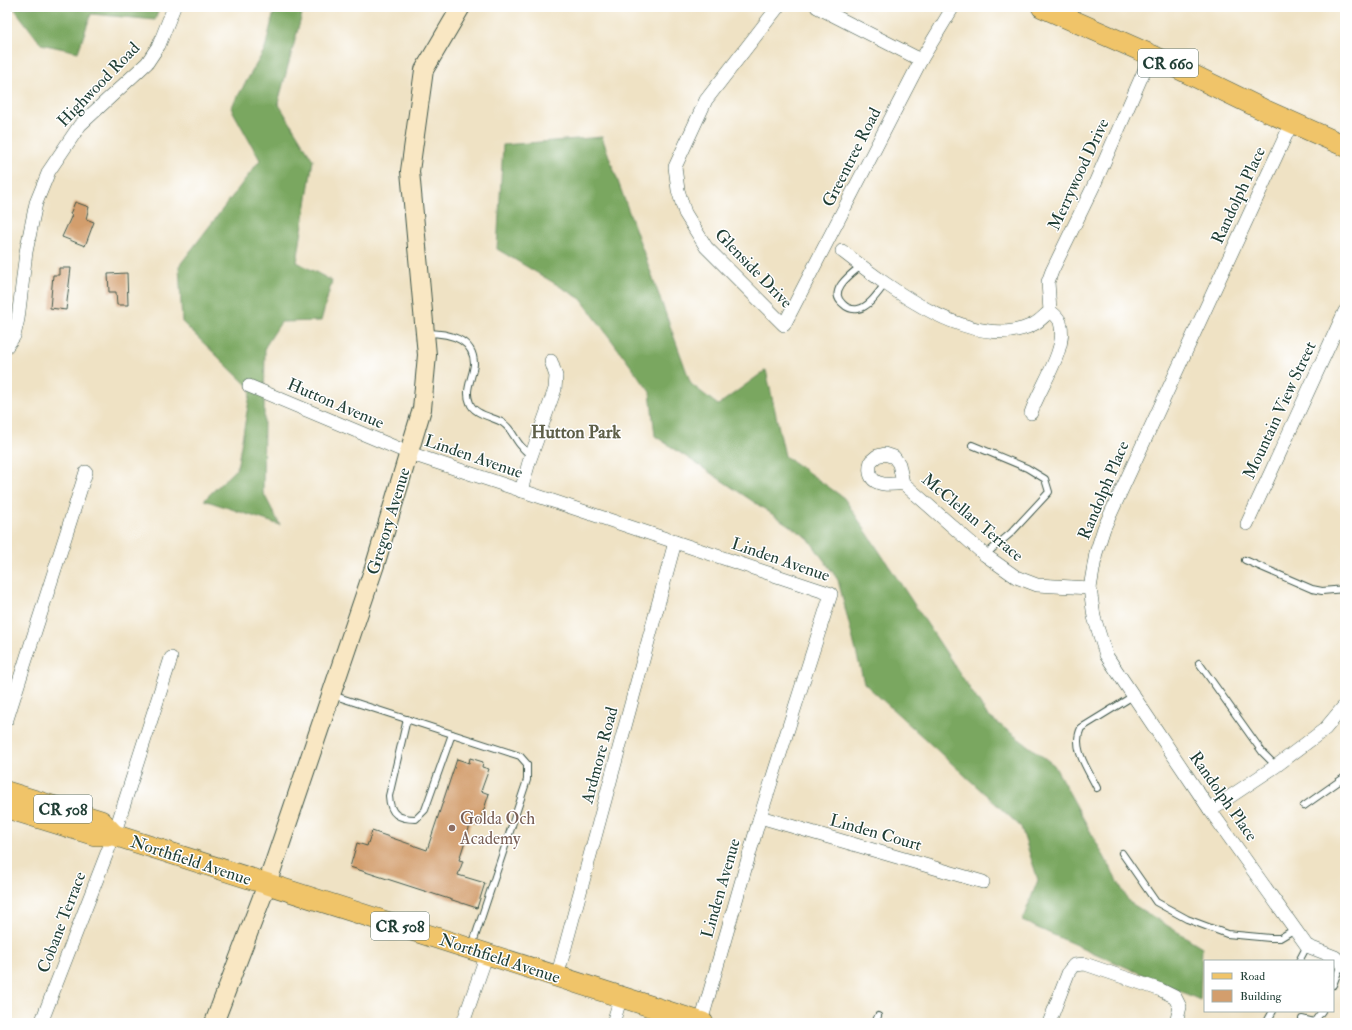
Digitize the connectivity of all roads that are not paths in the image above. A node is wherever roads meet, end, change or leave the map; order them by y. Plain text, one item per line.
1 (174, 7) edge
2 (461, 7) edge
3 (778, 7) edge
4 (817, 7) edge
5 (952, 7) edge
6 (1042, 7) edge
7 (1151, 55) junction
8 (921, 60) junction
9 (1292, 122) junction
10 (1345, 146) edge
11 (842, 251) dead end
12 (861, 266) junction
13 (885, 284) junction
14 (1050, 311) junction
15 (1345, 311) edge
16 (784, 325) joint
17 (425, 333) junction
18 (7, 346) edge
19 (551, 361) dead end
20 (249, 386) dead end
21 (1031, 413) dead end
22 (972, 445) dead end
23 (410, 453) junction
24 (531, 455) junction
25 (86, 472) dead end
26 (903, 483) dead end
27 (521, 491) junction
28 (1247, 524) dead end
29 (675, 542) junction
30 (985, 555) junction
31 (1245, 560) dead end
32 (1090, 588) junction
33 (1345, 589) edge
34 (171, 658) dead end
35 (1199, 663) dead end
36 (331, 695) junction
37 (1132, 696) junction
38 (1345, 706) edge
39 (7, 719) edge
40 (406, 719) junction
41 (452, 734) junction
42 (1276, 766) junction
43 (1345, 777) edge
44 (1097, 788) dead end
45 (7, 792) edge
46 (1304, 806) dead end
47 (7, 808) edge
48 (1210, 810) junction
49 (760, 817) junction
50 (114, 835) junction
51 (1122, 853) dead end
52 (983, 882) dead end
53 (267, 884) junction
54 (1301, 938) junction
55 (479, 952) junction
56 (1299, 960) edge
57 (1343, 965) edge
58 (557, 977) junction
59 (1334, 982) edge
60 (621, 997) junction
61 (1272, 1012) edge
62 (1321, 1012) edge
63 (878, 1016) dead end
64 (1302, 1019) dead end
65 (1268, 1020) dead end
66 (41, 1023) edge
67 (214, 1023) edge
68 (463, 1023) edge
69 (613, 1023) edge
70 (702, 1023) edge
71 (875, 1023) edge
72 (1049, 1023) edge
73 (1176, 1023) edge

1 - 18 street, Highwood Road
2 - 17 main road, Gregory Avenue
3 - 16 street, Glenside Drive
4 - 8 street
5 - 8 street, Greentree Road
6 - 7 main road, CR 660
7 - 9 main road, CR 660
7 - 14 street, Merrywood Drive
8 - 16 street, Greentree Road
9 - 10 main road, CR 660
9 - 32 street, Randolph Place
11 - 12 street
12 - 13 street
12 - 13 lane
13 - 14 street
14 - 21 street
15 - 28 street, Mountain View Street
17 - 23 main road, Gregory Avenue
17 - 24 lane
19 - 24 street
20 - 23 street, Hutton Avenue
22 - 30 lane
23 - 27 street, Linden Avenue
23 - 36 main road, Gregory Avenue
24 - 27 street
25 - 39 street
26 - 30 street, McClellan Terrace
27 - 29 street, Linden Avenue
29 - 49 street, Linden Avenue
29 - 58 street, Ardmore Road
30 - 32 street, McClellan Terrace
31 - 33 lane
32 - 37 street, Randolph Place
34 - 50 street, Cobane Terrace
35 - 42 lane
36 - 40 lane
36 - 53 main road, Gregory Avenue
37 - 44 lane
37 - 48 street, Randolph Place
38 - 42 street
40 - 41 lane
40 - 41 lane
41 - 55 lane
42 - 48 street
43 - 46 lane
45 - 50 main road, Northfield Avenue / CR 508
47 - 50 main road, Northfield Avenue / CR 508
48 - 54 street, Randolph Place
49 - 52 street, Linden Court
49 - 70 street, Linden Avenue
50 - 53 main road, Northfield Avenue / CR 508
50 - 66 street, Cobane Terrace
51 - 54 lane
53 - 55 main road, Northfield Avenue / CR 508
53 - 67 main road, Gregory Avenue
54 - 56 lane
54 - 57 street
55 - 58 main road, Northfield Avenue / CR 508
55 - 68 street
57 - 59 lane
58 - 60 main road, Northfield Avenue / CR 508
60 - 69 street
60 - 70 main road, Northfield Avenue / CR 508
61 - 65 lane
62 - 64 lane
63 - 71 lane
72 - 73 street

